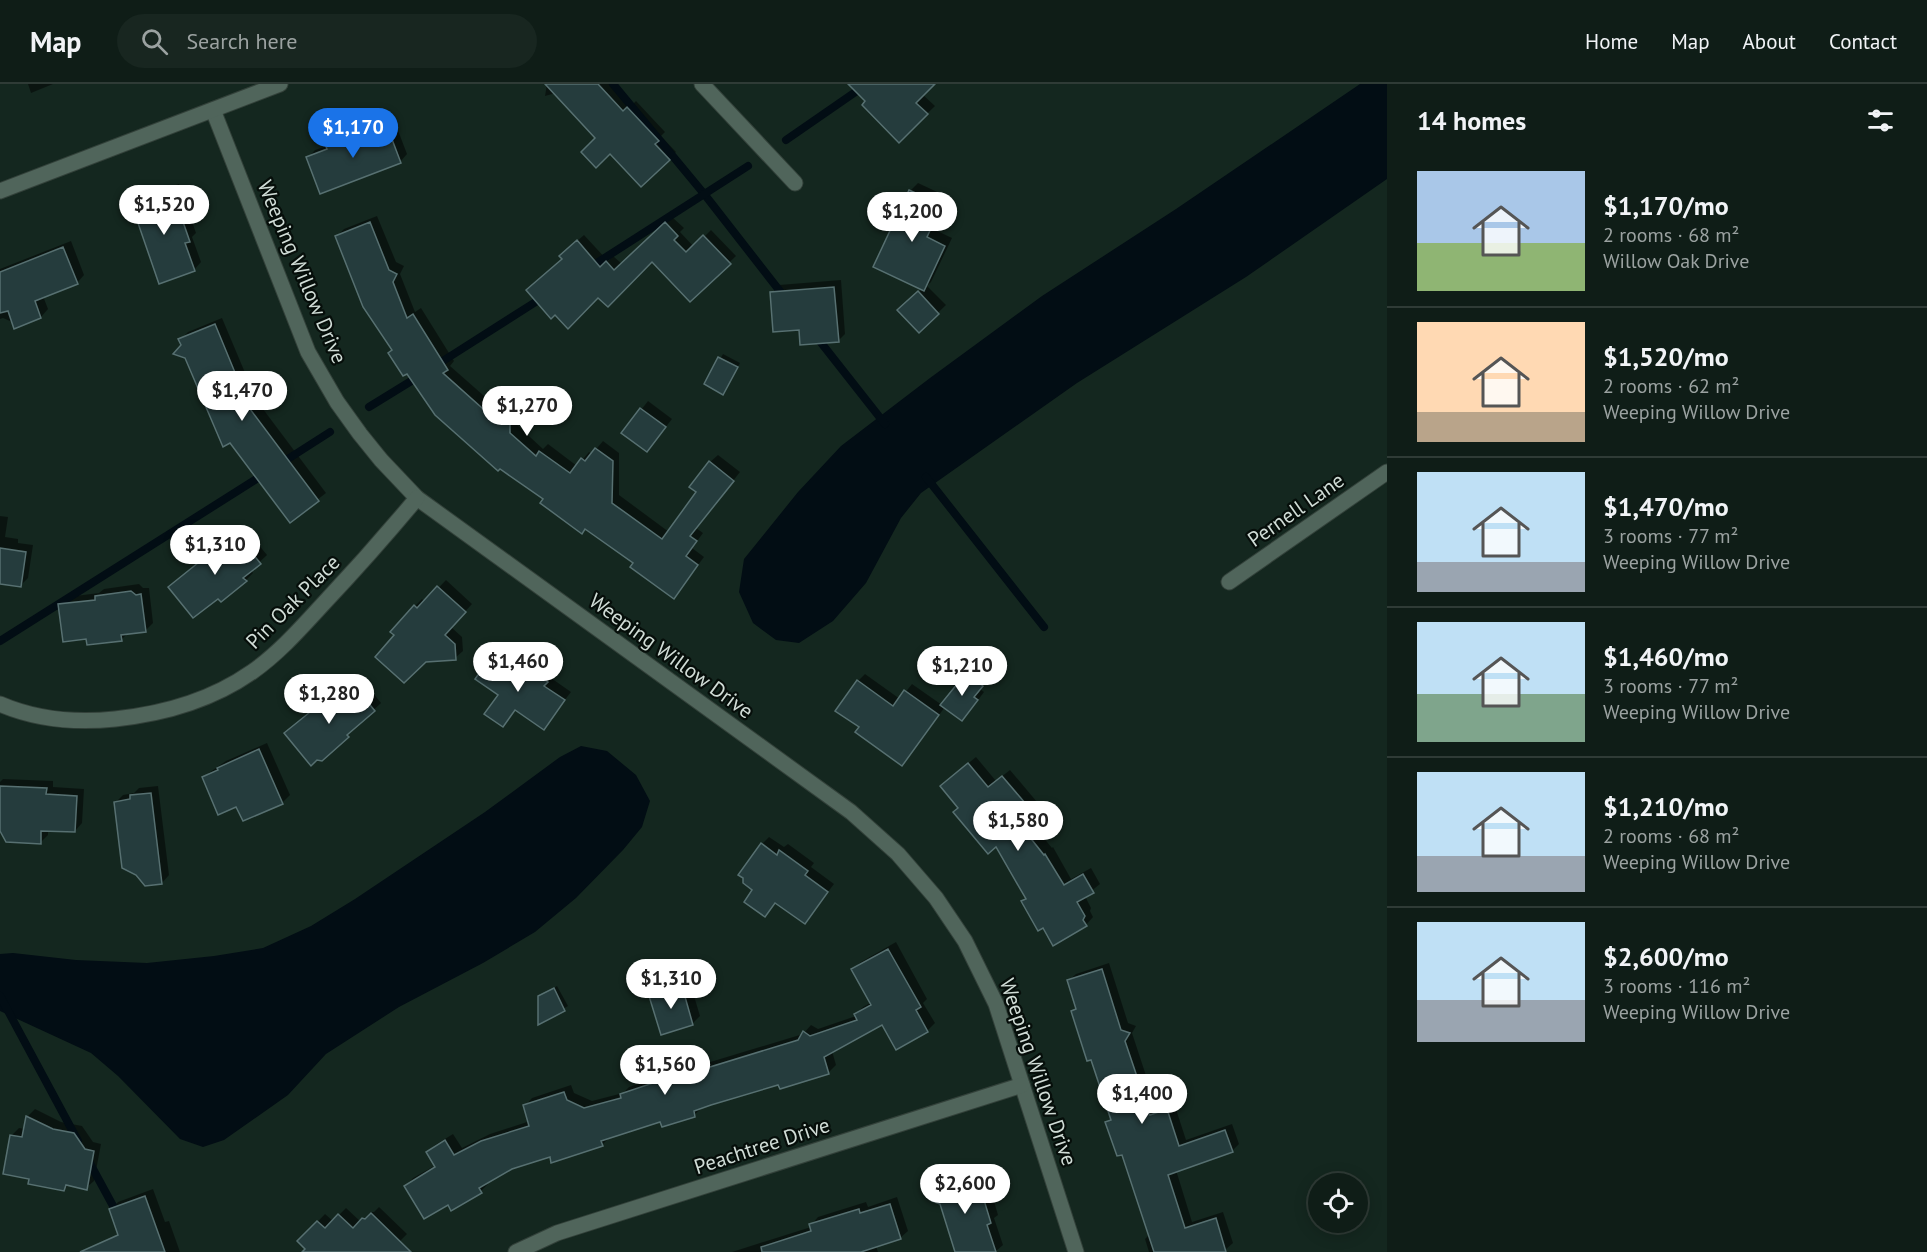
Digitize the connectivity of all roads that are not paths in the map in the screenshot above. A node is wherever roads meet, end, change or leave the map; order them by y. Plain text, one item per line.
1 (280, 84) edge
2 (702, 84) edge
3 (213, 110) junction
4 (795, 183) dead end
5 (0, 191) edge
6 (1387, 472) edge
7 (417, 498) junction
8 (1229, 582) dead end
9 (0, 704) edge
10 (1022, 1085) junction
11 (516, 1252) edge
12 (1076, 1252) edge

1 - 3 street
2 - 4 street
3 - 5 street
3 - 7 street, Weeping Willow Drive
6 - 8 street, Pernell Lane
7 - 9 street, Pin Oak Place
7 - 10 street, Weeping Willow Drive
10 - 11 street, Peachtree Drive
10 - 12 street, Weeping Willow Drive

